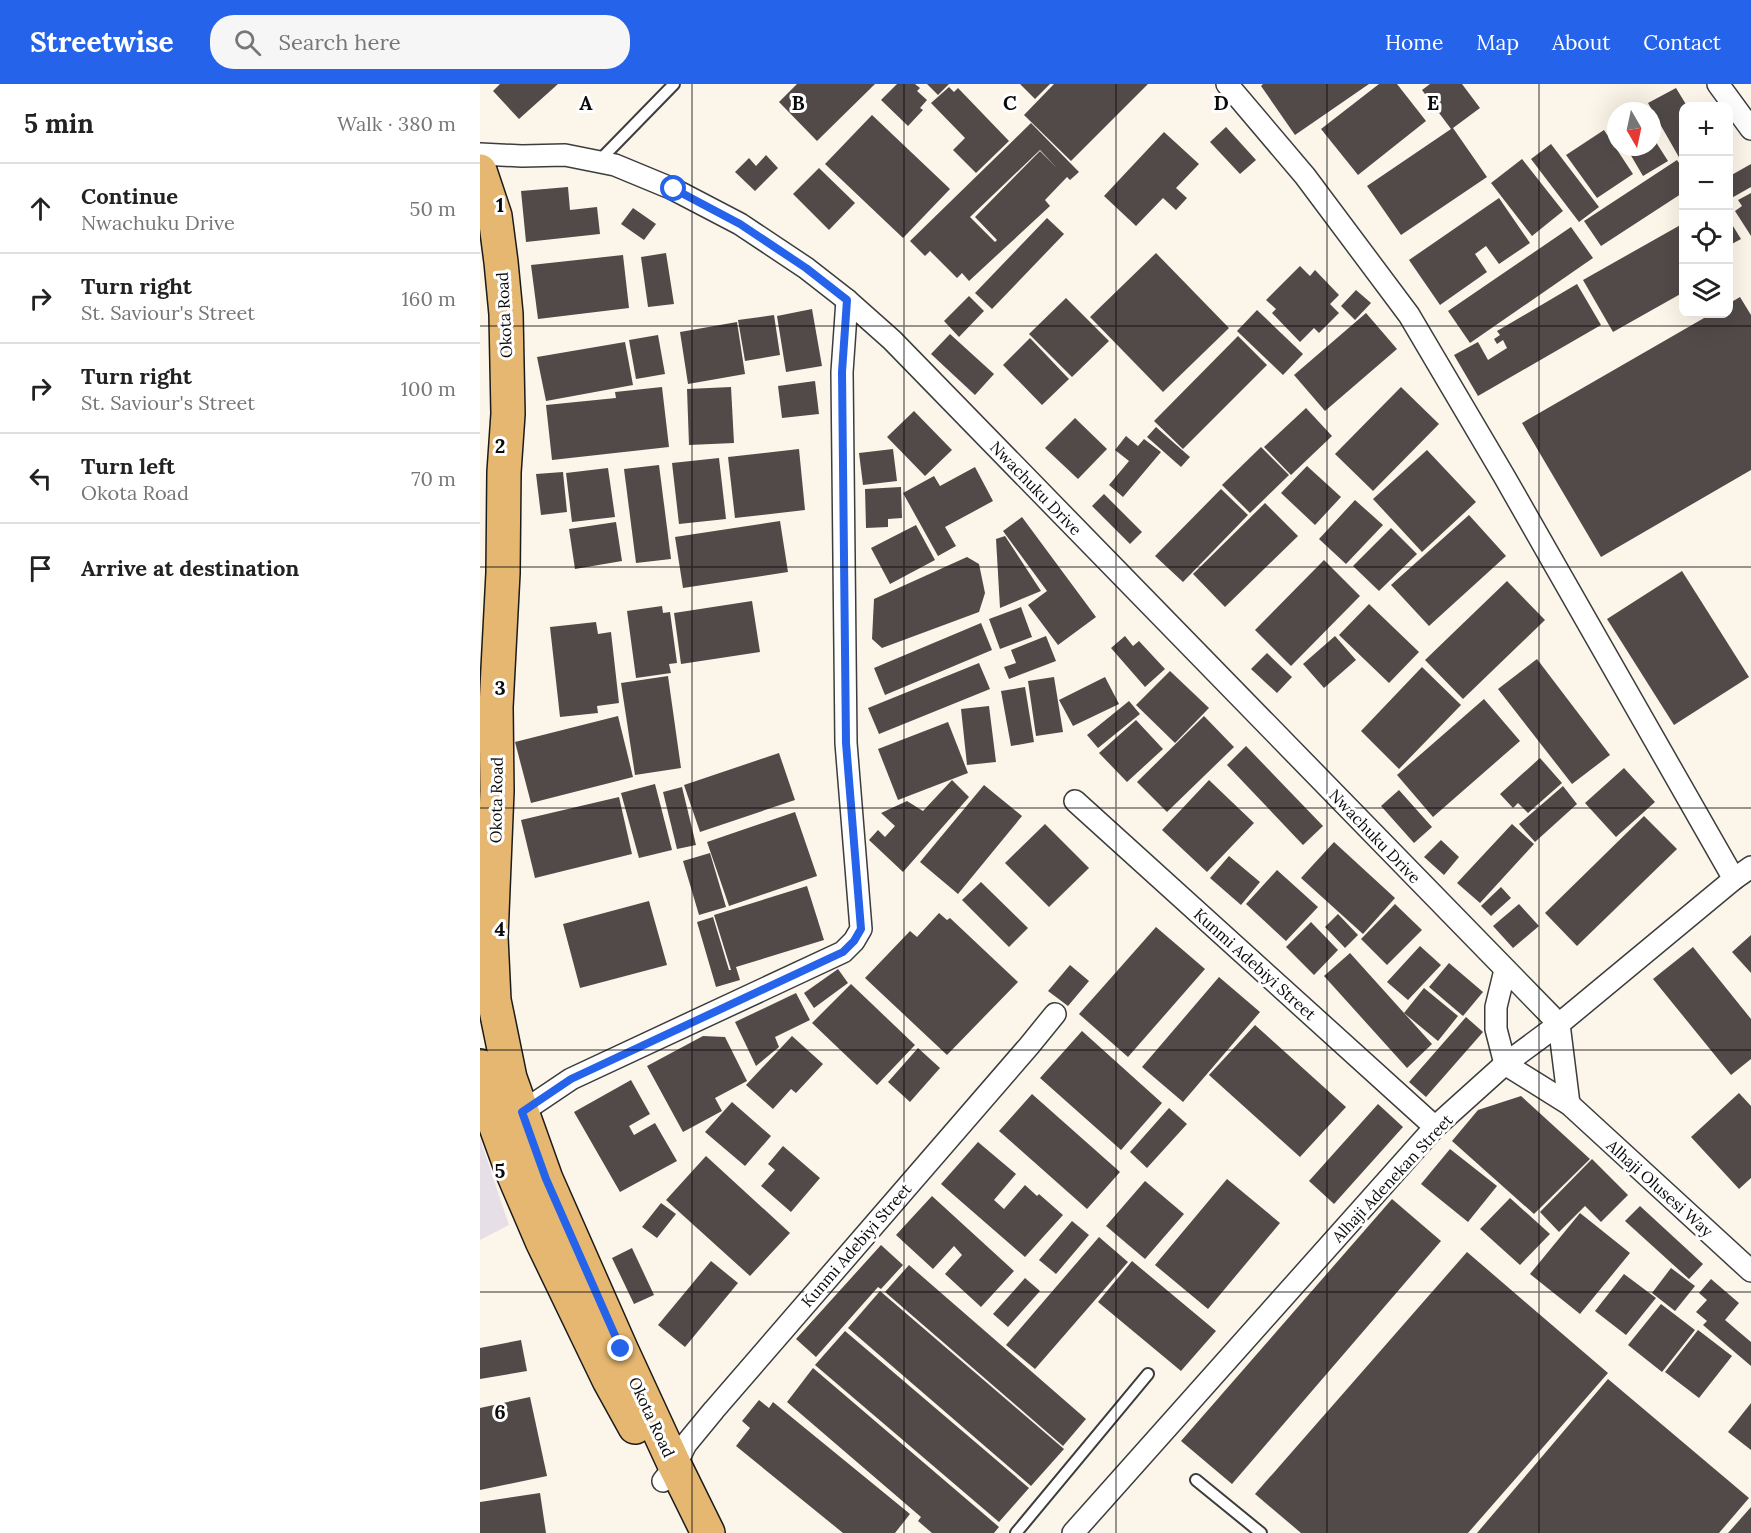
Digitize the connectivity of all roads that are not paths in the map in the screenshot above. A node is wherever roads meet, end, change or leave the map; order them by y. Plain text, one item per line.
1 (674, 84) edge
2 (1227, 84) edge
3 (1718, 84) edge
4 (1751, 129) edge
5 (480, 154) edge
6 (598, 162) junction
7 (480, 171) edge
8 (847, 300) junction
9 (488, 707) edge
10 (1076, 801) dead end
11 (1751, 867) edge
12 (1734, 879) junction
13 (1505, 970) junction
14 (1055, 1014) dead end
15 (1559, 1024) junction
16 (1505, 1064) junction
17 (480, 1066) edge
18 (1569, 1104) junction
19 (498, 1116) edge
20 (1435, 1127) junction
21 (1751, 1271) edge
22 (1148, 1374) dead end
23 (669, 1474) junction
24 (1196, 1480) dead end
25 (684, 1533) edge
26 (708, 1533) edge
27 (1016, 1533) edge
28 (1073, 1533) edge
29 (1261, 1533) edge

1 - 6 lane
2 - 12 street
3 - 4 street
5 - 6 street, Nwachuku Drive
6 - 8 street, Nwachuku Drive
7 - 9 main road, Okota Road
8 - 13 street, Nwachuku Drive
8 - 19 street
9 - 19 main road, Okota Road
10 - 20 street, Kunmi Adebiyi Street
11 - 12 street, Alhaji Adenekan Street
12 - 15 street, Alhaji Adenekan Street
13 - 15 street, Nwachuku Drive
13 - 16 street
14 - 23 street, Kunmi Adebiyi Street
15 - 16 street, Alhaji Adenekan Street
15 - 18 street
16 - 18 street, Alhaji Olusesi Way
16 - 20 street, Alhaji Adenekan Street
17 - 19 main road, Okota Road
18 - 21 street, Alhaji Olusesi Way
19 - 23 main road, Okota Road
20 - 28 street, Alhaji Adenekan Street
22 - 27 lane
23 - 25 main road, Okota Road
23 - 26 main road, Okota Road
24 - 29 lane

